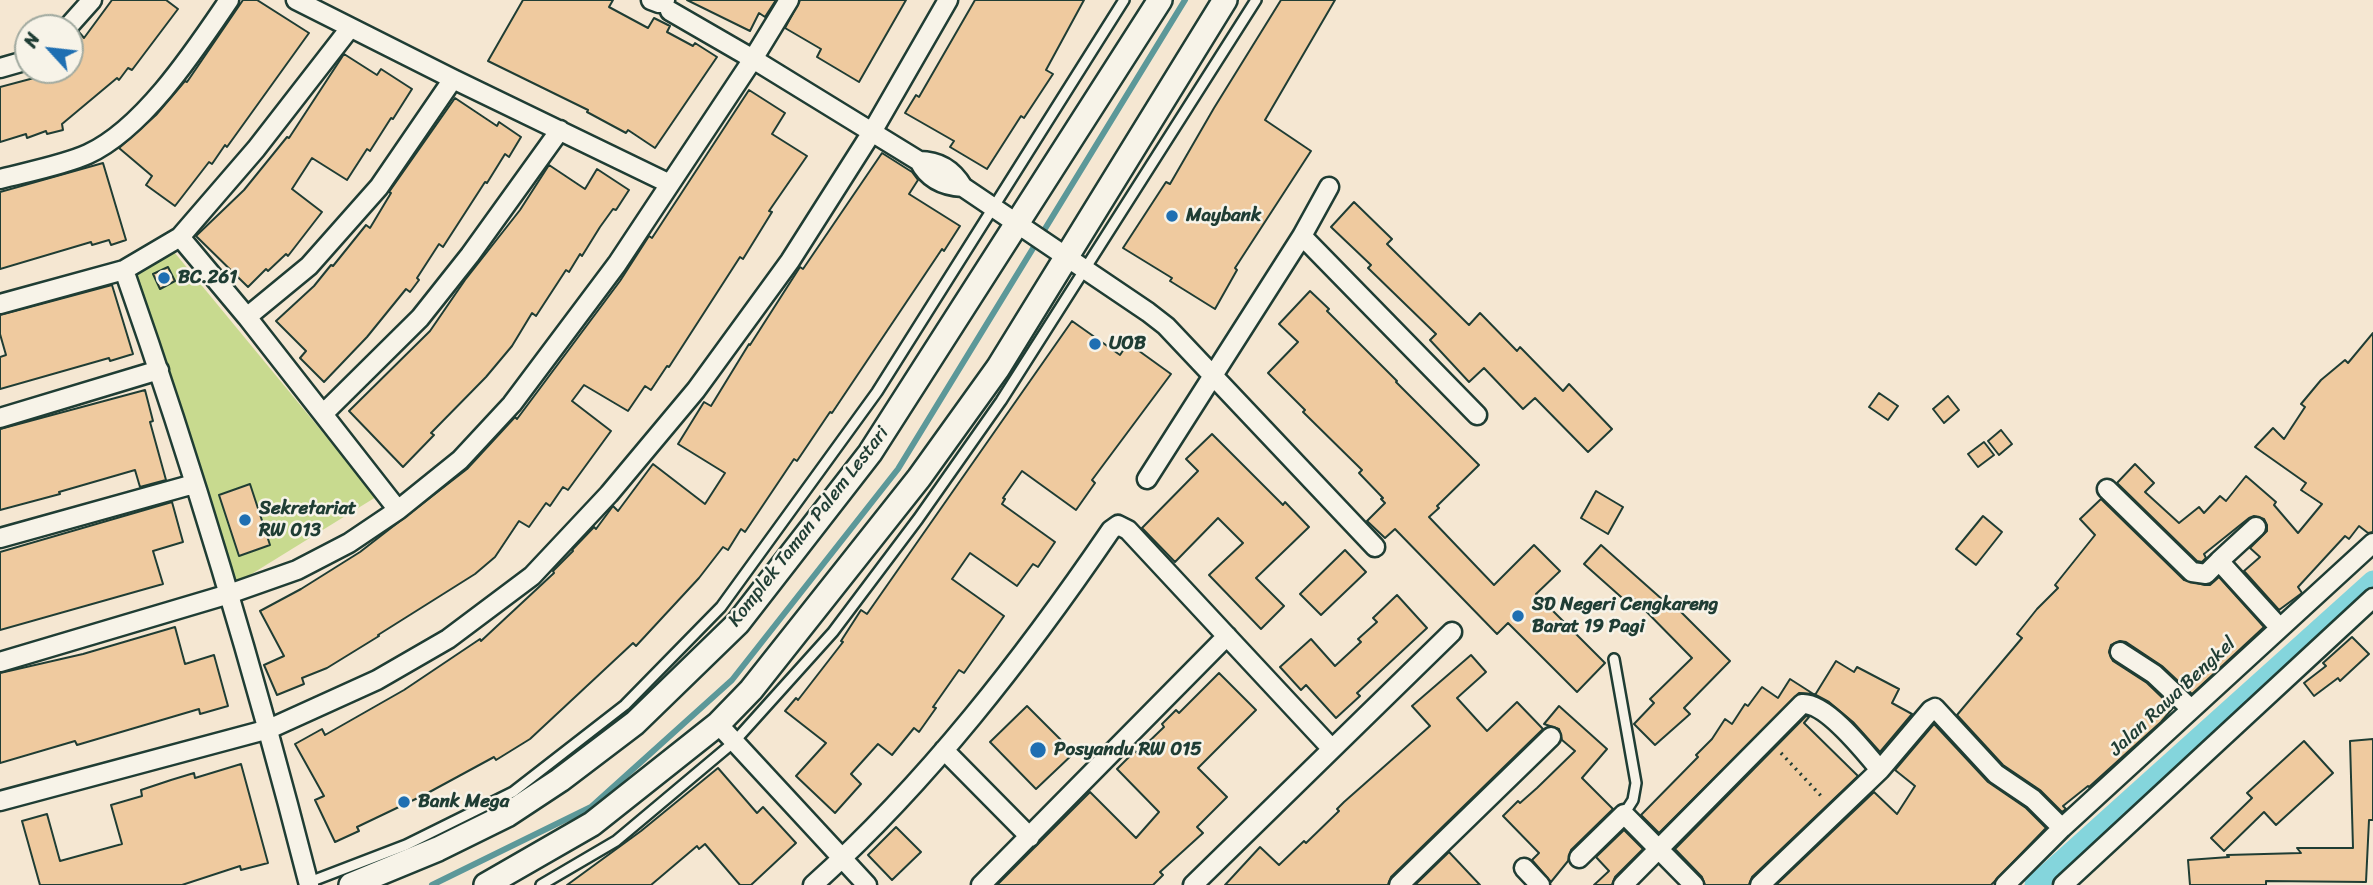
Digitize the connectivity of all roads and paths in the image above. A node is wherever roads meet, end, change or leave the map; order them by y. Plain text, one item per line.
1 (92, 0) edge
2 (229, 0) edge
3 (296, 0) edge
4 (651, 0) edge
5 (789, 0) edge
6 (948, 0) edge
7 (1124, 0) edge
8 (1160, 0) edge
9 (1225, 0) edge
10 (1256, 0) edge
11 (668, 5) edge
12 (80, 14) edge
13 (350, 28) junction
14 (753, 59) junction
15 (453, 79) junction
16 (559, 130) junction
17 (873, 132) junction
18 (0, 179) edge
19 (670, 184) junction
20 (1329, 187) dead end
21 (992, 206) junction
22 (1023, 227) junction
23 (1302, 236) junction
24 (180, 237) junction
25 (1059, 251) junction
26 (124, 270) junction
27 (1086, 270) junction
28 (0, 304) edge
29 (247, 317) junction
30 (159, 370) junction
31 (1214, 374) junction
32 (323, 414) junction
33 (1477, 415) dead end
34 (0, 418) edge
35 (1147, 479) dead end
36 (194, 484) junction
37 (2107, 489) dead end
38 (398, 510) junction
39 (2256, 527) dead end
40 (0, 538) edge
41 (2373, 542) edge
42 (1376, 547) dead end
43 (2219, 561) junction
44 (229, 594) junction
45 (2373, 598) edge
46 (729, 615) junction
47 (2279, 627) junction
48 (1452, 632) dead end
49 (1227, 636) junction
50 (2120, 652) dead end
51 (1614, 659) dead end
52 (0, 662) edge
53 (2191, 709) junction
54 (718, 724) junction
55 (269, 729) junction
56 (1551, 737) dead end
57 (1767, 739) junction
58 (734, 742) junction
59 (1332, 749) junction
60 (944, 750) junction
61 (1880, 770) junction
62 (0, 802) edge
63 (1836, 812) junction
64 (1624, 814) junction
65 (2062, 828) junction
66 (1030, 837) junction
67 (1659, 850) junction
68 (1579, 858) dead end
69 (842, 859) junction
70 (1524, 868) dead end
71 (307, 884) edge
72 (351, 885) edge
73 (486, 885) edge
74 (541, 885) edge
75 (813, 885) edge
76 (867, 885) edge
77 (981, 885) edge
78 (1193, 885) edge
79 (1399, 885) edge
80 (1541, 885) edge
81 (1623, 885) edge
82 (1694, 885) edge
83 (1760, 885) edge
84 (2005, 885) edge
85 (2063, 885) edge

1 - 12 street
2 - 18 street
3 - 13 street
4 - 11 street
5 - 14 street
6 - 17 street
7 - 21 lane
8 - 22 street, Komplek Taman Palem Lestari
9 - 25 street
10 - 27 lane
11 - 14 street
13 - 15 street
13 - 24 street
14 - 17 street
14 - 19 street
15 - 16 street
15 - 29 street
16 - 19 street
16 - 32 street
17 - 21 street
17 - 55 street
19 - 38 street
20 - 23 street
21 - 22 street
21 - 46 lane
22 - 25 street
22 - 46 street, Komplek Taman Palem Lestari
23 - 31 street
23 - 33 street
24 - 26 street
24 - 29 street
25 - 27 street
25 - 54 street
26 - 28 street
26 - 30 street
27 - 31 street
27 - 58 lane
29 - 32 street
30 - 34 street
30 - 36 street
31 - 35 street
31 - 42 street
32 - 38 street
36 - 40 street
36 - 44 street
37 - 43 street
38 - 44 street
39 - 43 street
41 - 47 street, Jalan Rawa Bengkel
43 - 47 street
44 - 52 street
44 - 55 street
45 - 85 street
46 - 71 lane
46 - 72 street, Komplek Taman Palem Lestari
47 - 53 street, Jalan Rawa Bengkel
48 - 59 street
49 - 59 street
49 - 60 street
49 - 66 street
50 - 53 street
51 - 64 lane
53 - 65 street, Jalan Rawa Bengkel
54 - 58 street
54 - 73 street
55 - 62 street
55 - 71 street
56 - 79 street
57 - 61 street
57 - 63 path
57 - 67 street
58 - 69 street
58 - 74 lane
59 - 78 street
60 - 66 street
60 - 69 street
61 - 63 street
61 - 65 street
63 - 83 street
64 - 67 street
64 - 68 street
65 - 84 street, Jalan Rawa Bengkel
66 - 77 street
67 - 81 street
67 - 82 street
69 - 75 street
69 - 76 street
70 - 80 street

